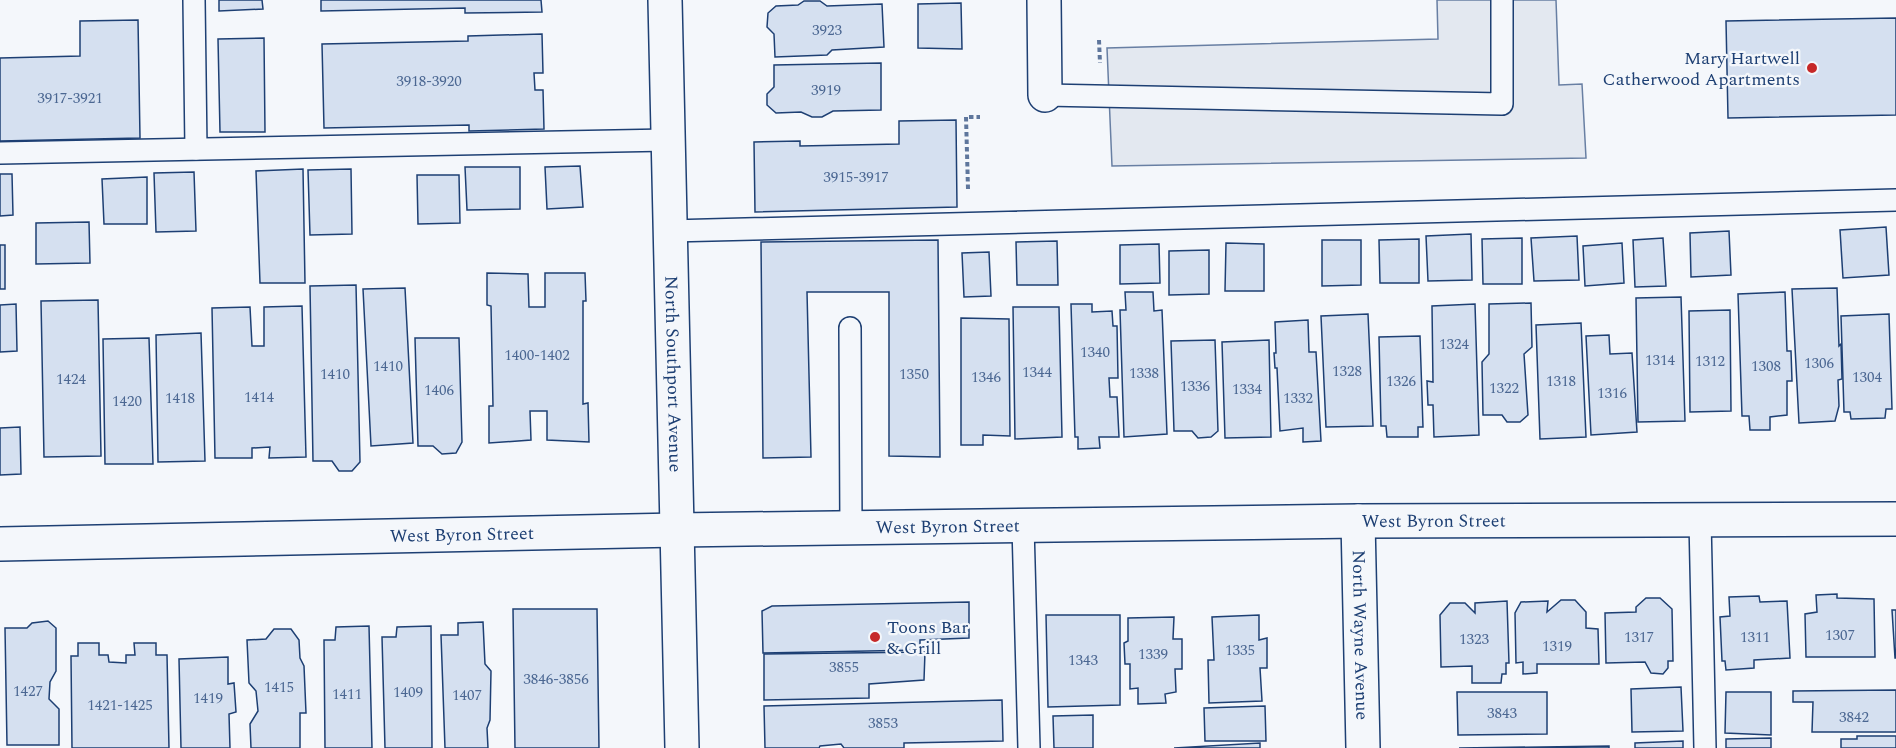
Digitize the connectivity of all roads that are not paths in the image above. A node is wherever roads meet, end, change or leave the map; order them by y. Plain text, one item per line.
1 (194, 0) edge
2 (665, 0) edge
3 (1044, 0) edge
4 (1502, 0) edge
5 (1045, 95) joint
6 (668, 140) junction
7 (196, 149) junction
8 (0, 153) edge
9 (1896, 200) edge
10 (670, 231) junction
11 (850, 328) dead end
12 (1896, 519) edge
13 (1701, 520) junction
14 (1358, 521) junction
15 (1023, 526) junction
16 (851, 528) junction
17 (677, 530) junction
18 (0, 544) edge
19 (682, 748) edge
20 (1029, 748) edge
21 (1363, 748) edge
22 (1706, 748) edge

1 - 7 lane
2 - 6 street, North Southport Avenue
3 - 5 street
4 - 5 lane
6 - 7 lane
6 - 10 street, North Southport Avenue
7 - 8 lane
9 - 10 lane
10 - 17 street, North Southport Avenue
11 - 16 lane
12 - 13 street, West Byron Street
13 - 14 street, West Byron Street
13 - 22 lane
14 - 15 street, West Byron Street
14 - 21 street, North Wayne Avenue
15 - 16 street, West Byron Street
15 - 20 lane
16 - 17 street, West Byron Street
17 - 18 street, West Byron Street
17 - 19 street, North Southport Avenue

